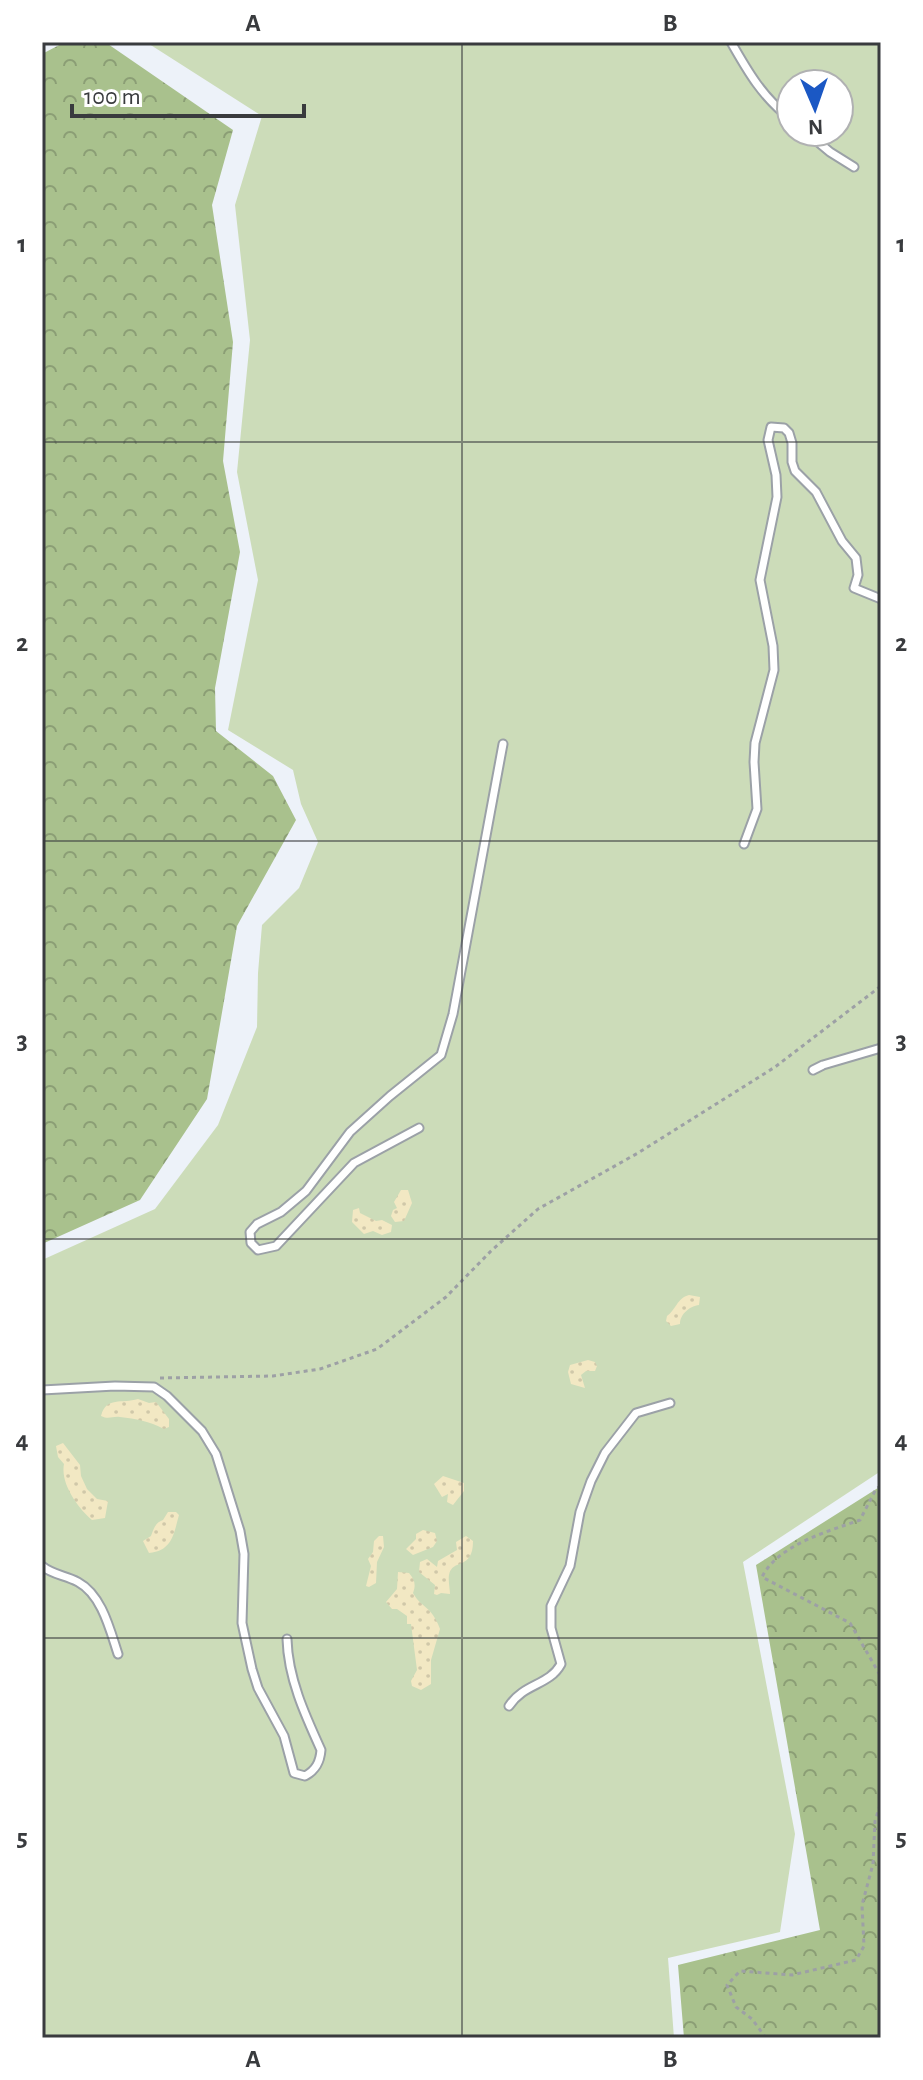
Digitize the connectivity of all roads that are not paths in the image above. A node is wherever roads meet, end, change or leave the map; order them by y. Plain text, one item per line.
1 (731, 42) edge
2 (775, 104) edge
3 (825, 148) edge
4 (854, 167) dead end
5 (881, 599) edge
6 (503, 744) dead end
7 (744, 844) dead end
8 (881, 1048) edge
9 (813, 1070) dead end
10 (419, 1128) dead end
11 (42, 1390) edge
12 (670, 1403) dead end
13 (42, 1566) edge
14 (287, 1639) dead end
15 (118, 1654) dead end
16 (509, 1706) dead end

1 - 2 lane
3 - 4 lane
5 - 7 lane
6 - 10 lane
8 - 9 lane
11 - 14 lane
12 - 16 lane
13 - 15 lane

